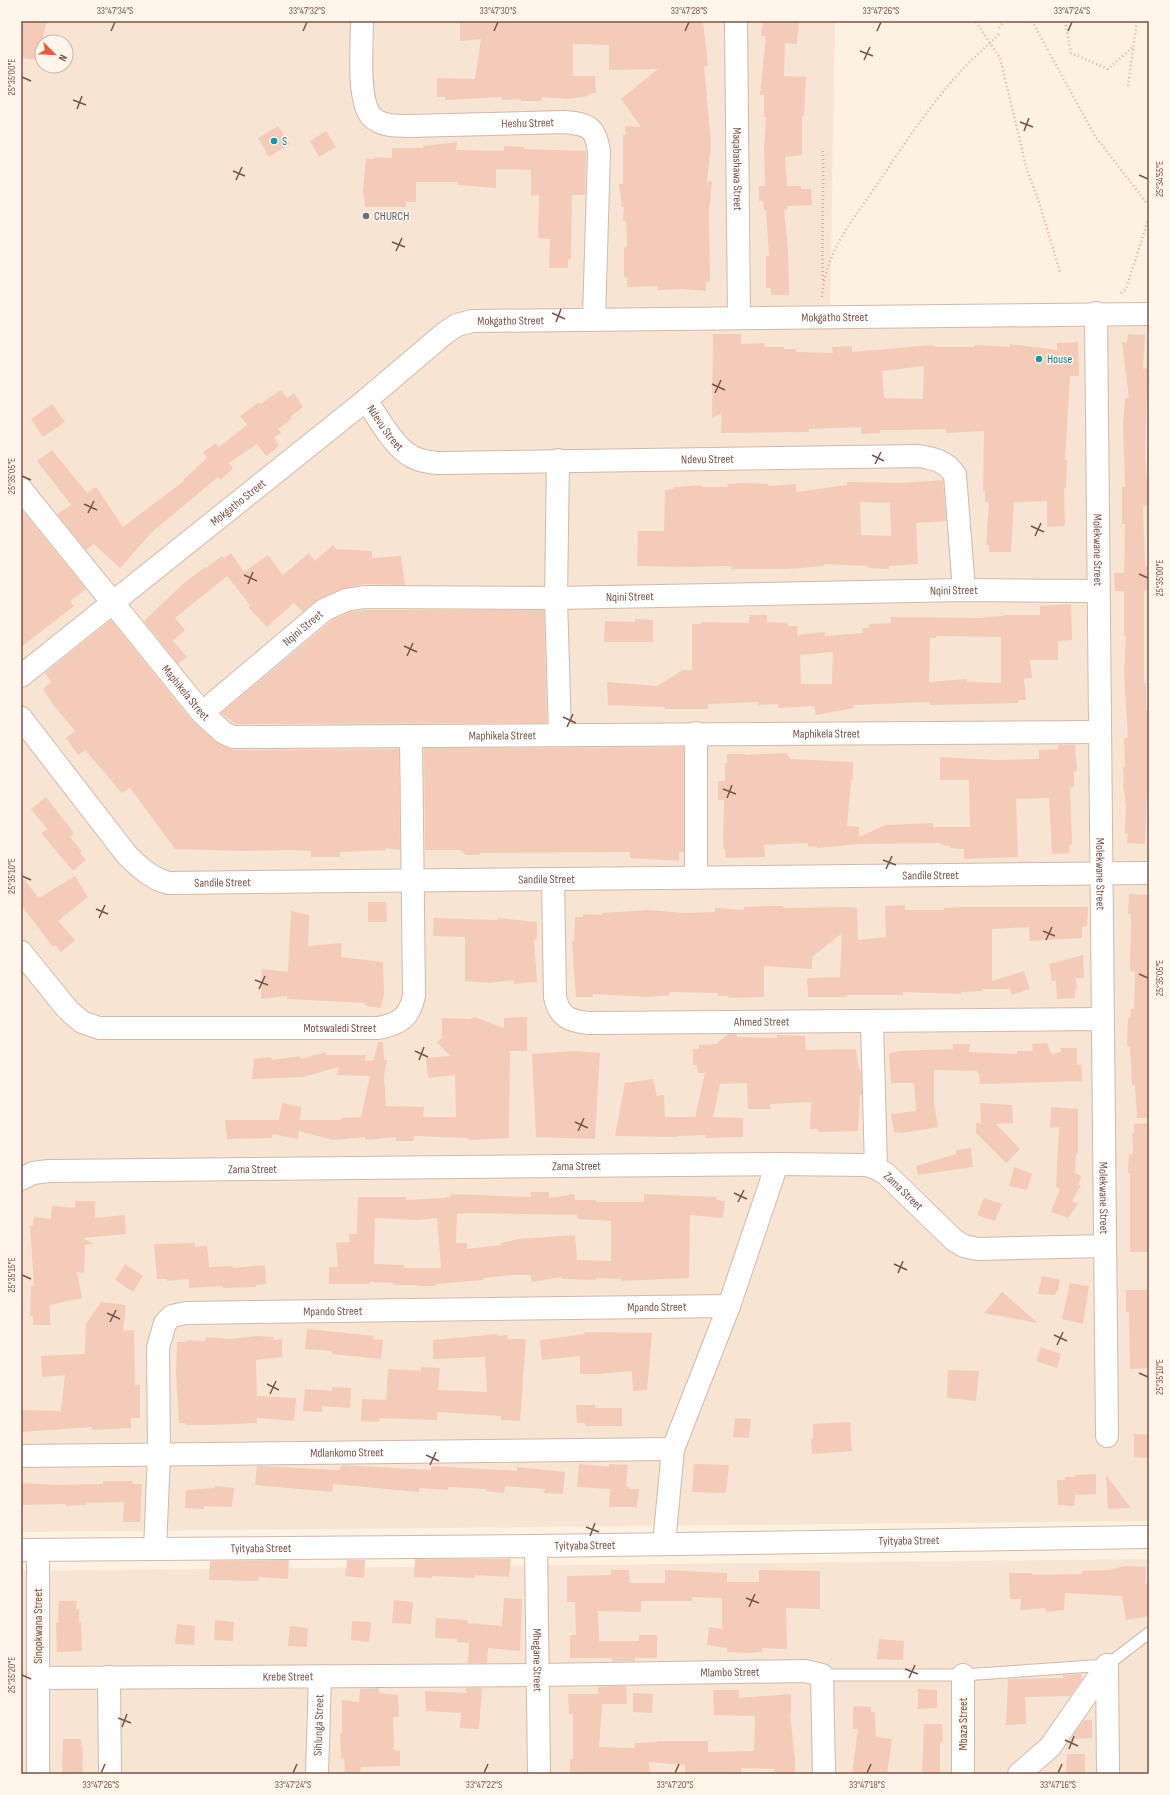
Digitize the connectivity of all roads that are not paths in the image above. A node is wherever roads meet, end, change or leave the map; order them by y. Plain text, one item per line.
1 (362, 21) edge
2 (736, 21) edge
3 (1096, 313) junction
4 (1149, 314) edge
5 (594, 318) junction
6 (739, 318) junction
7 (366, 400) junction
8 (558, 460) junction
9 (21, 489) edge
10 (964, 590) junction
11 (1098, 591) junction
12 (556, 598) junction
13 (112, 602) junction
14 (21, 676) edge
15 (202, 713) junction
16 (21, 718) edge
17 (1100, 732) junction
18 (696, 733) junction
19 (560, 734) junction
20 (411, 736) junction
21 (1102, 872) junction
22 (1149, 872) edge
23 (696, 878) junction
24 (553, 880) junction
25 (413, 881) junction
26 (21, 952) edge
27 (1100, 1019) junction
28 (872, 1021) junction
29 (777, 1164) junction
30 (876, 1168) junction
31 (22, 1174) edge
32 (1104, 1246) junction
33 (729, 1306) junction
34 (1107, 1436) dead end
35 (673, 1449) junction
36 (160, 1454) junction
37 (21, 1456) edge
38 (1149, 1537) edge
39 (664, 1544) junction
40 (536, 1546) junction
41 (155, 1549) junction
42 (29, 1550) edge
43 (1149, 1633) edge
44 (1107, 1665) junction
45 (538, 1675) junction
46 (822, 1675) junction
47 (963, 1675) junction
48 (320, 1676) junction
49 (108, 1677) junction
50 (38, 1678) junction
51 (38, 1774) edge
52 (110, 1774) edge
53 (317, 1774) edge
54 (539, 1774) edge
55 (824, 1774) edge
56 (963, 1774) edge
57 (1019, 1774) edge
58 (1108, 1774) edge

1 - 5 street, Heshu Street
2 - 6 street, Maqabashawa Street
3 - 4 street, Mokgatho Street
3 - 6 street, Mokgatho Street
3 - 11 street, Molekwane Street
5 - 6 street, Mokgatho Street
5 - 7 street, Mokgatho Street
7 - 8 street, Ndevu Street
7 - 13 street, Mokgatho Street
8 - 10 street, Ndevu Street
8 - 12 street
9 - 13 street, Maphikela Street
10 - 11 street, Nqini Street
10 - 12 street, Nqini Street
11 - 17 street, Molekwane Street
12 - 15 street, Nqini Street
12 - 19 street
13 - 14 street, Mokgatho Street
13 - 15 street, Maphikela Street
15 - 20 street, Maphikela Street
16 - 25 street, Sandile Street
17 - 18 street, Maphikela Street
17 - 21 street, Molekwane Street
18 - 19 street, Maphikela Street
18 - 23 street
19 - 20 street, Maphikela Street
20 - 25 street, Motswaledi Street
21 - 22 street, Sandile Street
21 - 23 street, Sandile Street
21 - 27 street, Molekwane Street
23 - 24 street, Sandile Street
24 - 25 street, Sandile Street
24 - 28 street, Ahmed Street
25 - 26 street, Motswaledi Street
27 - 28 street, Ahmed Street
27 - 32 street, Molekwane Street
28 - 30 street
29 - 30 street, Zama Street
29 - 31 street, Zama Street
29 - 33 street
30 - 32 street, Zama Street
32 - 34 street, Molekwane Street
33 - 35 street
33 - 36 street, Mpando Street
35 - 36 street, Mdlankomo Street
35 - 39 street
36 - 37 street, Mdlankomo Street
36 - 41 street, Mpando Street
38 - 39 street, Tyityaba Street
39 - 40 street, Tyityaba Street
40 - 41 street, Tyityaba Street
40 - 45 street, Mhegane Street
41 - 42 street, Tyityaba Street
42 - 50 street, Sinqokwana Street
43 - 44 lane
44 - 47 lane
44 - 57 street
44 - 58 street
45 - 46 street, Mlambo Street
45 - 48 street, Krebe Street
45 - 54 street, Mhegane Street
46 - 47 lane
46 - 55 street
47 - 56 street, Mbaza Street
48 - 49 street, Krebe Street
48 - 53 street, Sihlunga Street
49 - 50 street, Krebe Street
49 - 52 street
50 - 51 street, Sinqokwana Street

